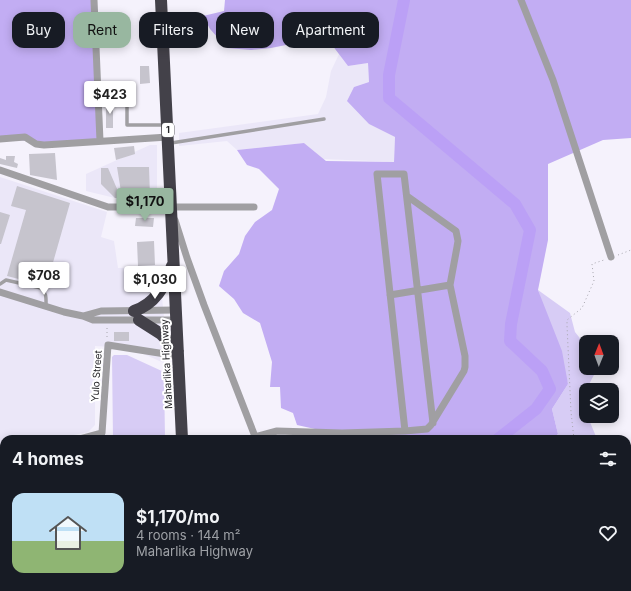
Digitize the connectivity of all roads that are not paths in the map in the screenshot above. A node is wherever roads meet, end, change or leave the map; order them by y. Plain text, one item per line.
1 (94, 0) edge
2 (162, 0) edge
3 (521, 0) edge
4 (127, 103) dead end
5 (324, 119) dead end
6 (168, 135) junction
7 (0, 139) edge
8 (100, 141) junction
9 (0, 170) edge
10 (407, 196) junction
11 (171, 206) junction
12 (254, 207) dead end
13 (611, 257) road end
14 (174, 259) junction
15 (0, 284) edge
16 (450, 285) junction
17 (417, 291) junction
18 (0, 292) edge
19 (390, 295) junction
20 (46, 306) junction
21 (137, 315) junction
22 (176, 315) junction
23 (83, 316) junction
24 (178, 354) junction
25 (433, 423) junction
26 (405, 431) junction
27 (95, 435) edge
28 (182, 435) edge
29 (255, 435) edge
30 (265, 435) edge

1 - 8 street
2 - 6 highway, Maharlika Highway / 1
3 - 13 street
4 - 6 lane
5 - 6 lane
6 - 8 street
6 - 11 highway, Maharlika Highway / 1
7 - 8 street
9 - 11 street
10 - 16 street
10 - 17 street
10 - 19 street
11 - 12 street
11 - 14 highway, Maharlika Highway / 1
11 - 29 street
14 - 21 highway
14 - 22 highway, Maharlika Highway / 1
15 - 20 lane
16 - 17 street
16 - 25 street
17 - 19 street
17 - 25 street
18 - 20 street
19 - 26 street
20 - 23 street
21 - 22 street
21 - 22 street
21 - 23 street
21 - 23 street
21 - 24 highway
22 - 24 highway, Maharlika Highway / 1
24 - 27 street, Yulo Street
24 - 28 highway, Maharlika Highway / 1
25 - 26 street
26 - 30 street

